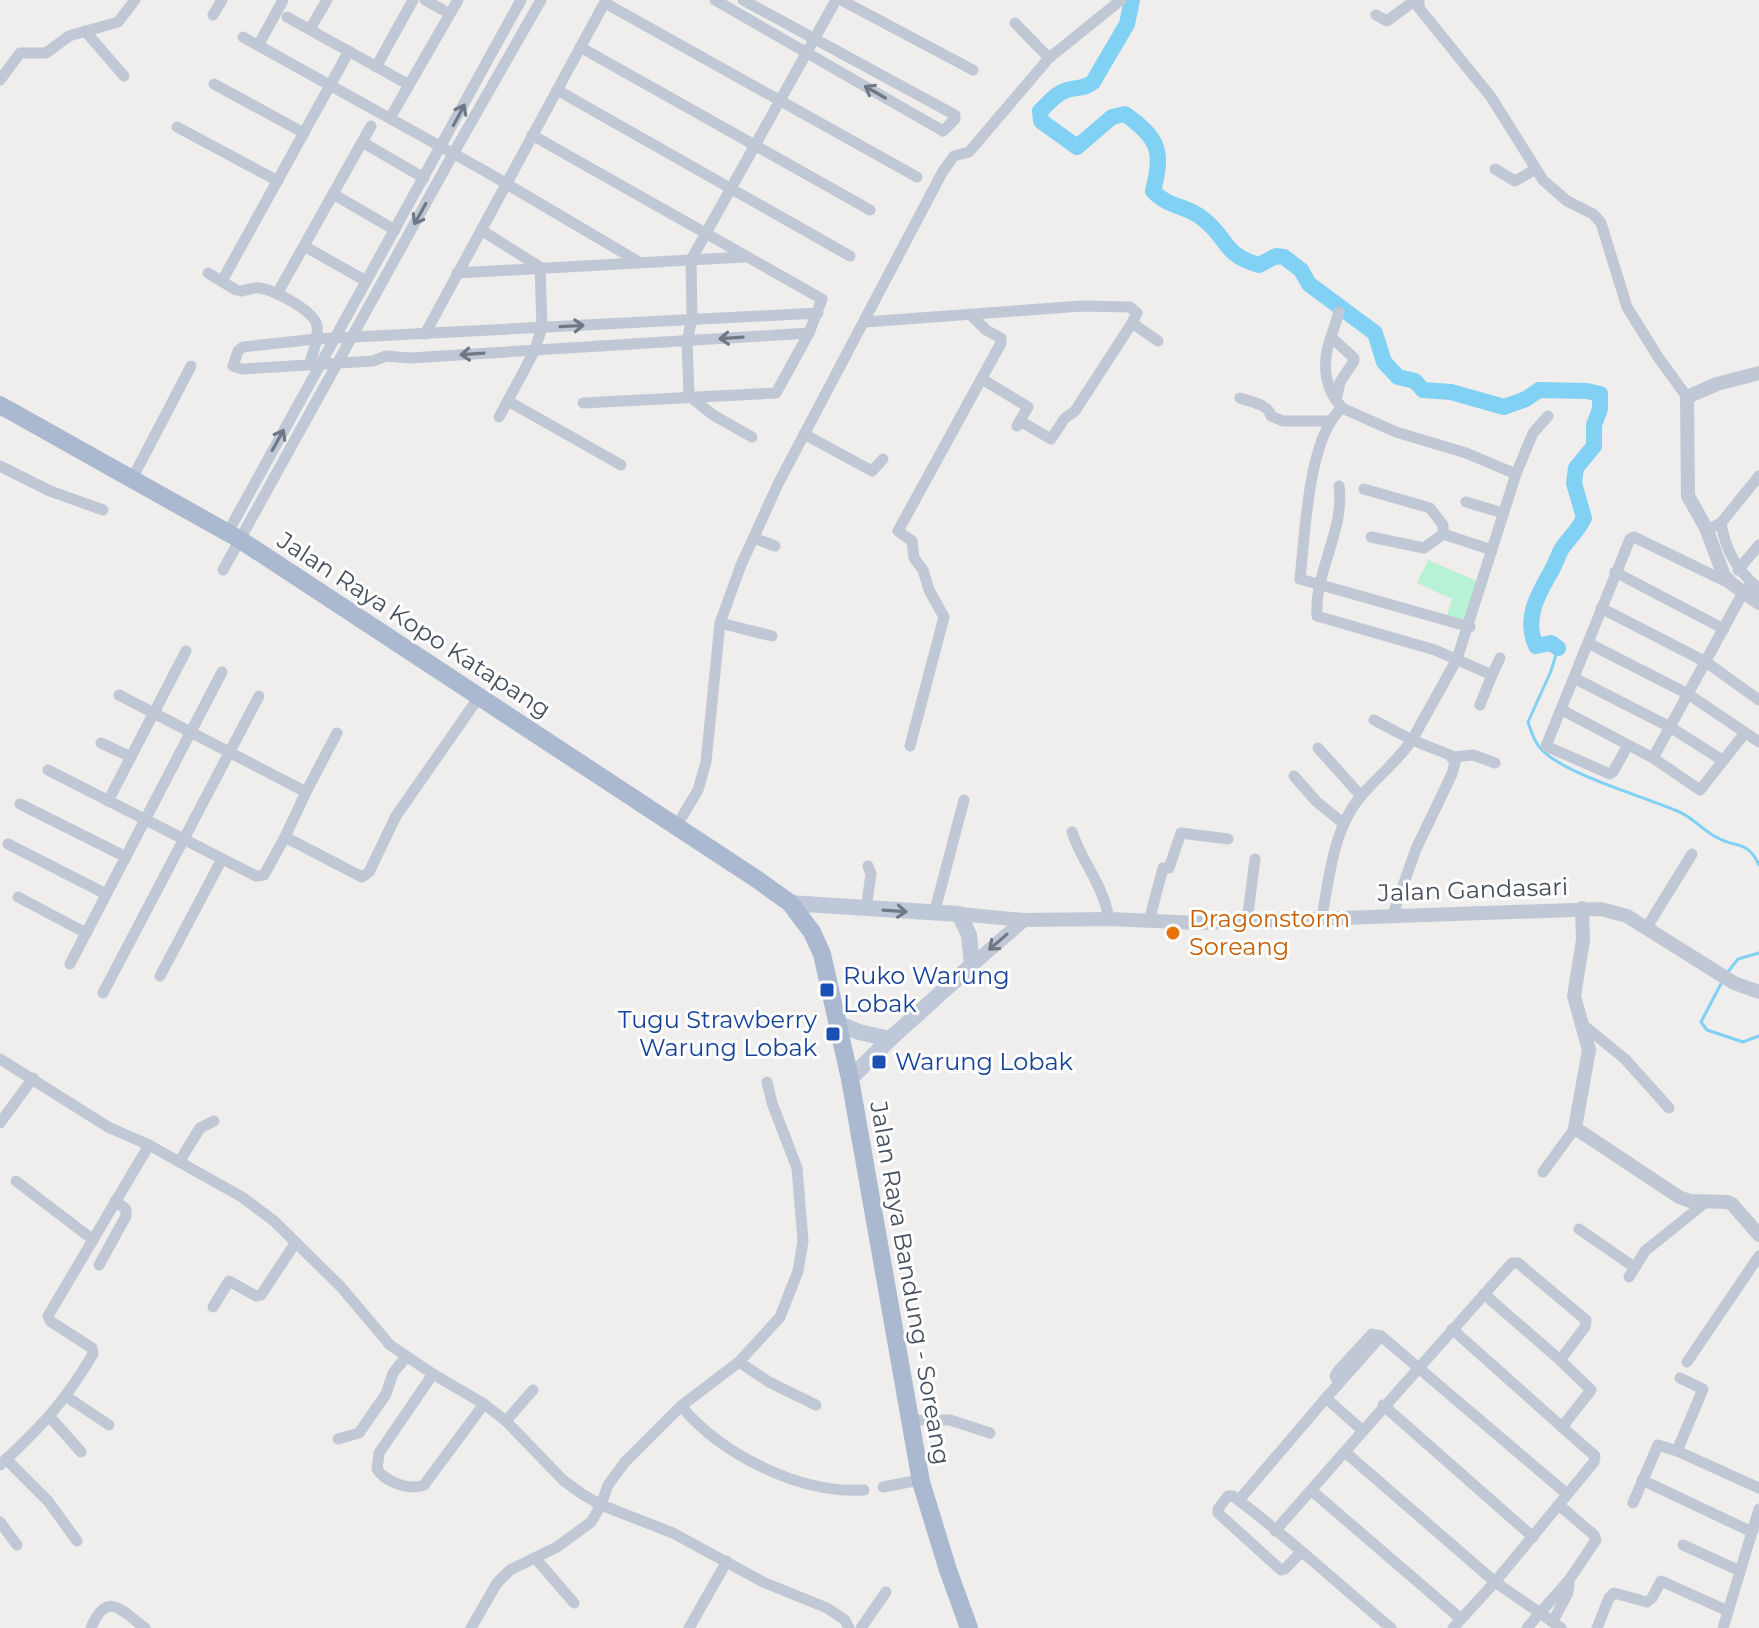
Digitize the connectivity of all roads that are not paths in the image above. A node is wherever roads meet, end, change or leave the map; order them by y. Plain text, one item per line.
1 (135, 0) edge
2 (222, 0) edge
3 (283, 0) edge
4 (327, 0) edge
5 (413, 0) edge
6 (425, 0) edge
7 (458, 0) edge
8 (521, 0) edge
9 (541, 0) edge
10 (715, 0) edge
11 (743, 0) edge
12 (839, 0) edge
13 (1121, 0) edge
14 (605, 1) edge
15 (1419, 2) edge
16 (443, 10) dead end
17 (213, 15) dead end
18 (1376, 15) dead end
19 (287, 17) dead end
20 (1015, 23) dead end
21 (310, 29) junction
22 (85, 31) junction
23 (243, 37) dead end
24 (815, 40) junction
25 (259, 44) junction
26 (580, 47) junction
27 (349, 51) junction
28 (808, 53) junction
29 (1049, 58) junction
30 (376, 67) junction
31 (973, 70) dead end
32 (124, 76) dead end
33 (0, 80) edge
34 (404, 82) dead end
35 (214, 84) dead end
36 (332, 84) junction
37 (557, 90) junction
38 (781, 102) junction
39 (390, 118) junction
40 (371, 126) dead end
41 (177, 127) dead end
42 (304, 133) junction
43 (532, 135) junction
44 (362, 142) junction
45 (756, 145) junction
46 (442, 147) junction
47 (453, 154) junction
48 (1495, 169) dead end
49 (1536, 169) junction
50 (917, 177) dead end
51 (424, 178) junction
52 (278, 181) junction
53 (506, 183) junction
54 (730, 188) junction
55 (333, 194) junction
56 (870, 210) dead end
57 (395, 230) junction
58 (481, 230) junction
59 (705, 232) junction
60 (304, 246) junction
61 (850, 256) dead end
62 (746, 257) junction
63 (691, 260) junction
64 (639, 262) junction
65 (540, 267) junction
66 (208, 273) dead end
67 (457, 273) junction
68 (222, 281) junction
69 (366, 281) junction
70 (277, 294) junction
71 (1339, 312) dead end
72 (818, 313) junction
73 (970, 314) junction
74 (692, 319) junction
75 (865, 322) junction
76 (1132, 323) junction
77 (542, 327) junction
78 (809, 333) junction
79 (425, 334) junction
80 (334, 337) junction
81 (352, 337) junction
82 (1331, 337) junction
83 (316, 339) junction
84 (687, 341) junction
85 (1158, 341) dead end
86 (535, 350) junction
87 (338, 361) junction
88 (315, 363) junction
89 (191, 366) dead end
90 (1759, 373) edge
91 (982, 379) junction
92 (689, 396) junction
93 (1687, 397) junction
94 (1240, 398) dead end
95 (508, 401) junction
96 (583, 403) dead end
97 (1339, 404) junction
98 (0, 405) edge
99 (1548, 416) dead end
100 (499, 417) dead end
101 (1329, 421) junction
102 (804, 434) junction
103 (752, 437) dead end
104 (883, 459) dead end
105 (621, 465) dead end
106 (0, 466) edge
107 (1516, 474) junction
108 (1759, 476) edge
109 (132, 479) junction
110 (1339, 486) dead end
111 (1364, 489) dead end
112 (1466, 502) dead end
113 (103, 510) dead end
114 (1503, 513) junction
115 (1721, 523) junction
116 (1706, 528) junction
117 (1443, 534) junction
118 (234, 535) junction
119 (1371, 537) dead end
120 (754, 538) junction
121 (1759, 545) edge
122 (775, 546) dead end
123 (1492, 550) junction
124 (223, 570) dead end
125 (1738, 570) junction
126 (1615, 572) junction
127 (1321, 585) junction
128 (1747, 587) edge
129 (1759, 603) edge
130 (1601, 608) junction
131 (720, 623) junction
132 (1470, 627) junction
133 (1724, 629) junction
134 (772, 636) dead end
135 (1588, 643) junction
136 (186, 651) dead end
137 (1500, 658) dead end
138 (1457, 659) junction
139 (1706, 662) junction
140 (222, 672) dead end
141 (1492, 675) junction
142 (1574, 678) junction
143 (1688, 694) junction
144 (119, 695) dead end
145 (259, 696) dead end
146 (479, 697) junction
147 (1759, 700) edge
148 (1480, 705) dead end
149 (1562, 710) junction
150 (153, 712) junction
151 (1374, 720) dead end
152 (1670, 727) junction
153 (190, 731) junction
154 (337, 733) dead end
155 (1745, 733) junction
156 (1412, 740) junction
157 (1759, 742) edge
158 (101, 743) dead end
159 (1628, 745) junction
160 (910, 746) dead end
161 (1318, 748) dead end
162 (229, 751) junction
163 (131, 757) junction
164 (1453, 757) junction
165 (1653, 758) junction
166 (1722, 760) junction
167 (1495, 763) dead end
168 (48, 770) dead end
169 (1294, 776) dead end
170 (306, 792) junction
171 (1361, 796) junction
172 (964, 800) dead end
173 (108, 801) junction
174 (20, 804) dead end
175 (145, 820) junction
176 (1344, 824) junction
177 (676, 827) junction
178 (1072, 832) dead end
179 (285, 837) junction
180 (183, 839) junction
181 (1228, 839) dead end
182 (8, 844) dead end
183 (1692, 854) dead end
184 (126, 857) junction
185 (222, 859) junction
186 (1255, 859) dead end
187 (868, 866) dead end
188 (106, 894) junction
189 (18, 897) dead end
190 (790, 903) junction
191 (817, 905) junction
192 (1582, 908) junction
193 (866, 909) junction
194 (934, 914) junction
195 (959, 914) junction
196 (1393, 914) junction
197 (1322, 917) junction
198 (1109, 919) junction
199 (1024, 920) junction
200 (1149, 921) junction
201 (1247, 921) junction
202 (806, 924) junction
203 (1647, 927) junction
204 (86, 933) junction
205 (70, 964) dead end
206 (972, 965) junction
207 (160, 976) dead end
208 (1759, 992) edge
209 (103, 993) dead end
210 (837, 1023) junction
211 (1582, 1024) junction
212 (890, 1039) junction
213 (0, 1059) edge
214 (33, 1078) junction
215 (850, 1079) junction
216 (767, 1082) dead end
217 (1669, 1108) dead end
218 (214, 1121) dead end
219 (0, 1123) edge
220 (1575, 1128) junction
221 (149, 1145) junction
222 (179, 1162) junction
223 (1543, 1172) dead end
224 (16, 1181) dead end
225 (115, 1201) junction
226 (1706, 1202) junction
227 (1579, 1229) dead end
228 (1759, 1235) edge
229 (92, 1239) junction
230 (296, 1242) junction
231 (1759, 1256) edge
232 (99, 1265) dead end
233 (1484, 1294) junction
234 (213, 1307) dead end
235 (1452, 1329) junction
236 (406, 1357) junction
237 (1560, 1360) junction
238 (1687, 1362) dead end
239 (744, 1366) junction
240 (1418, 1367) junction
241 (433, 1374) junction
242 (1680, 1378) dead end
243 (533, 1390) dead end
244 (67, 1397) junction
245 (1326, 1398) junction
246 (484, 1404) junction
247 (816, 1405) dead end
248 (1383, 1405) junction
249 (686, 1412) junction
250 (50, 1417) junction
251 (911, 1420) junction
252 (506, 1421) junction
253 (109, 1425) dead end
254 (1562, 1427) junction
255 (1363, 1431) junction
256 (990, 1433) dead end
257 (338, 1439) dead end
258 (1677, 1451) junction
259 (81, 1452) dead end
260 (1345, 1452) junction
261 (3, 1462) edge
262 (920, 1480) junction
263 (1642, 1480) junction
264 (883, 1487) dead end
265 (1759, 1488) edge
266 (864, 1490) dead end
267 (1311, 1490) junction
268 (1567, 1494) junction
269 (1239, 1500) junction
270 (1633, 1503) dead end
271 (1559, 1505) junction
272 (606, 1507) junction
273 (1759, 1509) edge
274 (0, 1522) edge
275 (1275, 1531) junction
276 (1752, 1532) junction
277 (1533, 1537) junction
278 (77, 1541) dead end
279 (17, 1545) dead end
280 (1683, 1545) dead end
281 (1301, 1552) junction
282 (727, 1561) junction
283 (539, 1562) junction
284 (1740, 1571) junction
285 (1569, 1580) junction
286 (1495, 1582) junction
287 (886, 1592) dead end
288 (574, 1603) dead end
289 (1728, 1611) junction
290 (1540, 1613) junction
291 (1457, 1623) edge
292 (1557, 1625) edge
293 (91, 1628) edge
294 (145, 1628) edge
295 (471, 1628) edge
296 (689, 1628) edge
297 (849, 1628) edge
298 (861, 1628) edge
299 (969, 1628) edge
300 (1391, 1628) edge
301 (1527, 1628) edge
302 (1597, 1628) edge
303 (1723, 1628) edge

1 - 22 street
2 - 17 street
3 - 25 street
4 - 21 street
5 - 30 street
6 - 16 street
7 - 39 street
46 -> 8 street
9 - 47 street
10 - 28 street
11 - 24 street
12 - 24 street
12 - 31 street
13 - 29 street
14 - 26 street
14 - 38 street
15 - 18 street
15 - 49 street
19 - 21 street
20 - 29 street
21 - 27 street
22 - 32 street
22 - 33 street
23 - 25 street
24 - 28 street
24 -> 28 street
25 - 36 street
26 - 37 street
26 - 45 street
27 - 30 street
27 - 36 street
28 - 38 street
29 - 75 street
30 - 34 street
35 - 42 street
36 - 39 street
36 - 42 street
37 - 43 street
37 - 54 street
38 - 45 street
38 - 50 street
39 - 46 street
40 - 44 street
41 - 52 street
42 - 52 street
43 - 53 street
43 - 59 street
44 - 51 street
44 - 55 street
45 - 54 street
45 - 56 street
46 - 47 street
46 - 51 street
47 - 53 street
47 -> 81 street
48 - 49 street
49 - 93 street
51 - 57 street
52 - 68 street
53 - 58 street
53 - 64 street
54 - 59 street
54 - 61 street
55 - 57 street
55 - 60 street
57 - 69 street
58 - 65 street
58 - 67 street
59 - 62 street
59 - 63 street
60 - 69 street
60 - 70 street
62 - 63 street
62 - 72 street
63 - 64 street
63 - 74 street
64 - 65 street
65 - 67 street
65 - 77 street
66 - 68 street
67 - 79 street
68 - 70 street
69 - 80 street
70 - 83 street
71 - 82 street
72 - 74 street
72 - 78 street
73 - 75 street
73 - 76 street
73 - 91 street
77 -> 74 street
74 - 84 street
75 - 102 street
76 - 85 street
76 - 91 street
77 - 79 street
77 - 86 street
78 -> 84 street
78 - 92 street
79 - 81 street
80 - 81 street
80 - 83 street
80 - 88 street
81 - 87 street
82 - 97 street
82 - 97 street
83 - 88 street
83 - 88 street
84 - 86 street
84 - 92 street
86 -> 87 street
86 - 95 street
87 - 88 street
87 - 118 street
118 -> 88 street
89 - 109 street
90 - 93 street
91 - 160 street
92 - 96 street
92 - 103 street
93 - 116 street
94 - 101 street
95 - 100 street
95 - 105 street
97 - 101 street
97 - 107 street
98 - 109 main road, Jalan Raya Kopo Katapang
99 - 107 street
101 - 127 street
102 - 104 street
102 - 120 street
106 - 113 street
107 - 114 street
108 - 115 street
109 - 118 main road, Jalan Raya Kopo Katapang
110 - 127 street
111 - 117 street
112 - 114 street
114 - 123 street
115 - 116 street
115 - 125 street
116 - 128 street
117 - 119 street
117 - 123 street
118 - 124 street
118 - 146 main road, Jalan Raya Kopo Katapang
120 - 122 street
120 - 131 street
121 - 125 street
123 - 132 street
125 - 128 street
126 - 128 street
126 - 130 street
126 - 133 street
127 - 132 street
127 - 138 street
128 - 129 street
128 - 133 street
130 - 135 street
130 - 139 street
131 - 134 street
131 - 177 street
132 - 138 street
133 - 139 street
135 - 142 street
135 - 143 street
136 - 150 street
137 - 141 street
138 - 141 street
138 - 156 street
139 - 143 street
139 - 147 street
140 - 153 street
141 - 148 street
142 - 149 street
142 - 152 street
143 - 152 street
143 - 155 street
144 - 150 street
145 - 162 street
146 - 177 main road, Jalan Raya Kopo Katapang
146 - 179 street
149 - 159 street
149 - 159 street
150 - 153 street
150 - 163 street
151 - 156 street
152 - 165 street
152 - 166 street
153 - 162 street
153 - 175 street
154 - 170 street
155 - 157 street
155 - 166 street
156 - 164 street
156 - 171 street
158 - 163 street
159 - 165 street
161 - 171 street
162 - 170 street
162 - 180 street
163 - 173 street
164 - 167 street
164 - 196 street
165 - 166 street
168 - 173 street
169 - 176 street
170 - 179 street
171 - 176 street
172 - 194 street
173 - 175 street
174 - 184 street
175 - 180 street
175 - 184 street
176 - 197 street
177 - 190 main road, Jalan Raya Kopo Katapang
178 - 198 street
179 - 185 street
180 - 185 street
180 - 209 street
181 - 200 street
182 - 188 street
183 - 203 street
184 - 188 street
185 - 207 street
186 - 201 street
187 - 193 street
188 - 204 street
189 - 204 street
190 - 191 main road
190 - 202 main road, Jalan Raya Bandung - Soreang
191 - 193 main road
191 - 202 main road
192 - 196 street, Jalan Gandasari
192 - 203 street, Jalan Gandasari
192 - 211 street
193 -> 194 main road
194 - 195 main road
195 - 199 street, Jalan Gandasari
195 - 206 main road
196 - 197 street, Jalan Gandasari
197 - 201 street, Jalan Gandasari
198 - 199 street, Jalan Gandasari
198 - 200 street, Jalan Gandasari
199 -> 206 street
200 - 201 street, Jalan Gandasari
202 - 210 main road, Jalan Raya Bandung - Soreang
203 - 208 street, Jalan Gandasari
204 - 205 street
206 - 212 main road
210 - 212 main road
210 - 215 main road, Jalan Raya Bandung - Soreang
211 - 217 street
211 - 220 street
212 - 215 main road
213 - 214 street
214 - 219 street
214 - 221 street
215 - 251 main road, Jalan Raya Bandung - Soreang
216 - 239 street
218 - 222 street
220 - 223 street
220 - 226 street
221 - 222 street
221 - 225 street
222 - 230 street
224 - 229 street
225 - 229 street
225 - 232 street
226 - 227 street
226 - 228 street
229 - 244 street
230 - 234 street
230 - 236 street
231 - 238 street
233 - 235 street
233 - 237 street
233 - 237 street
235 - 240 street
235 - 254 street
236 - 241 street
236 - 257 street
237 - 254 street
239 - 247 street
239 - 249 street
240 - 245 street
240 - 248 street
240 - 268 street
241 - 246 street
241 - 246 street
242 - 258 street
243 - 252 street
244 - 250 street
244 - 253 street
245 - 255 street
245 - 269 street
246 - 252 street
248 - 255 street
248 - 277 street
249 - 266 street
249 - 272 street
250 - 259 street
250 - 261 street
251 - 256 street
251 - 262 main road, Jalan Raya Bandung - Soreang
252 - 272 street
254 - 268 street
255 - 260 street
258 - 263 street
258 - 265 street
260 - 267 street
260 - 286 street
261 - 278 street
262 - 264 street
262 - 299 main road, Jalan Raya Bandung - Soreang
263 - 270 street
263 - 276 street
267 - 275 street
267 - 291 street
268 - 271 street
269 - 275 street
269 - 281 street
271 - 277 street
271 - 285 street
272 - 282 street
272 - 283 street
273 - 276 street
274 - 279 street
275 - 281 street
276 - 284 street
277 - 286 street
280 - 284 street
281 - 300 street
282 - 296 street
282 - 297 street
283 - 288 street
283 - 295 street
284 - 289 street
285 - 290 street
285 - 292 street
286 - 290 street
286 - 291 street
287 - 298 street
289 - 302 street
289 - 303 street
290 - 292 street
290 - 301 street
293 - 294 street

